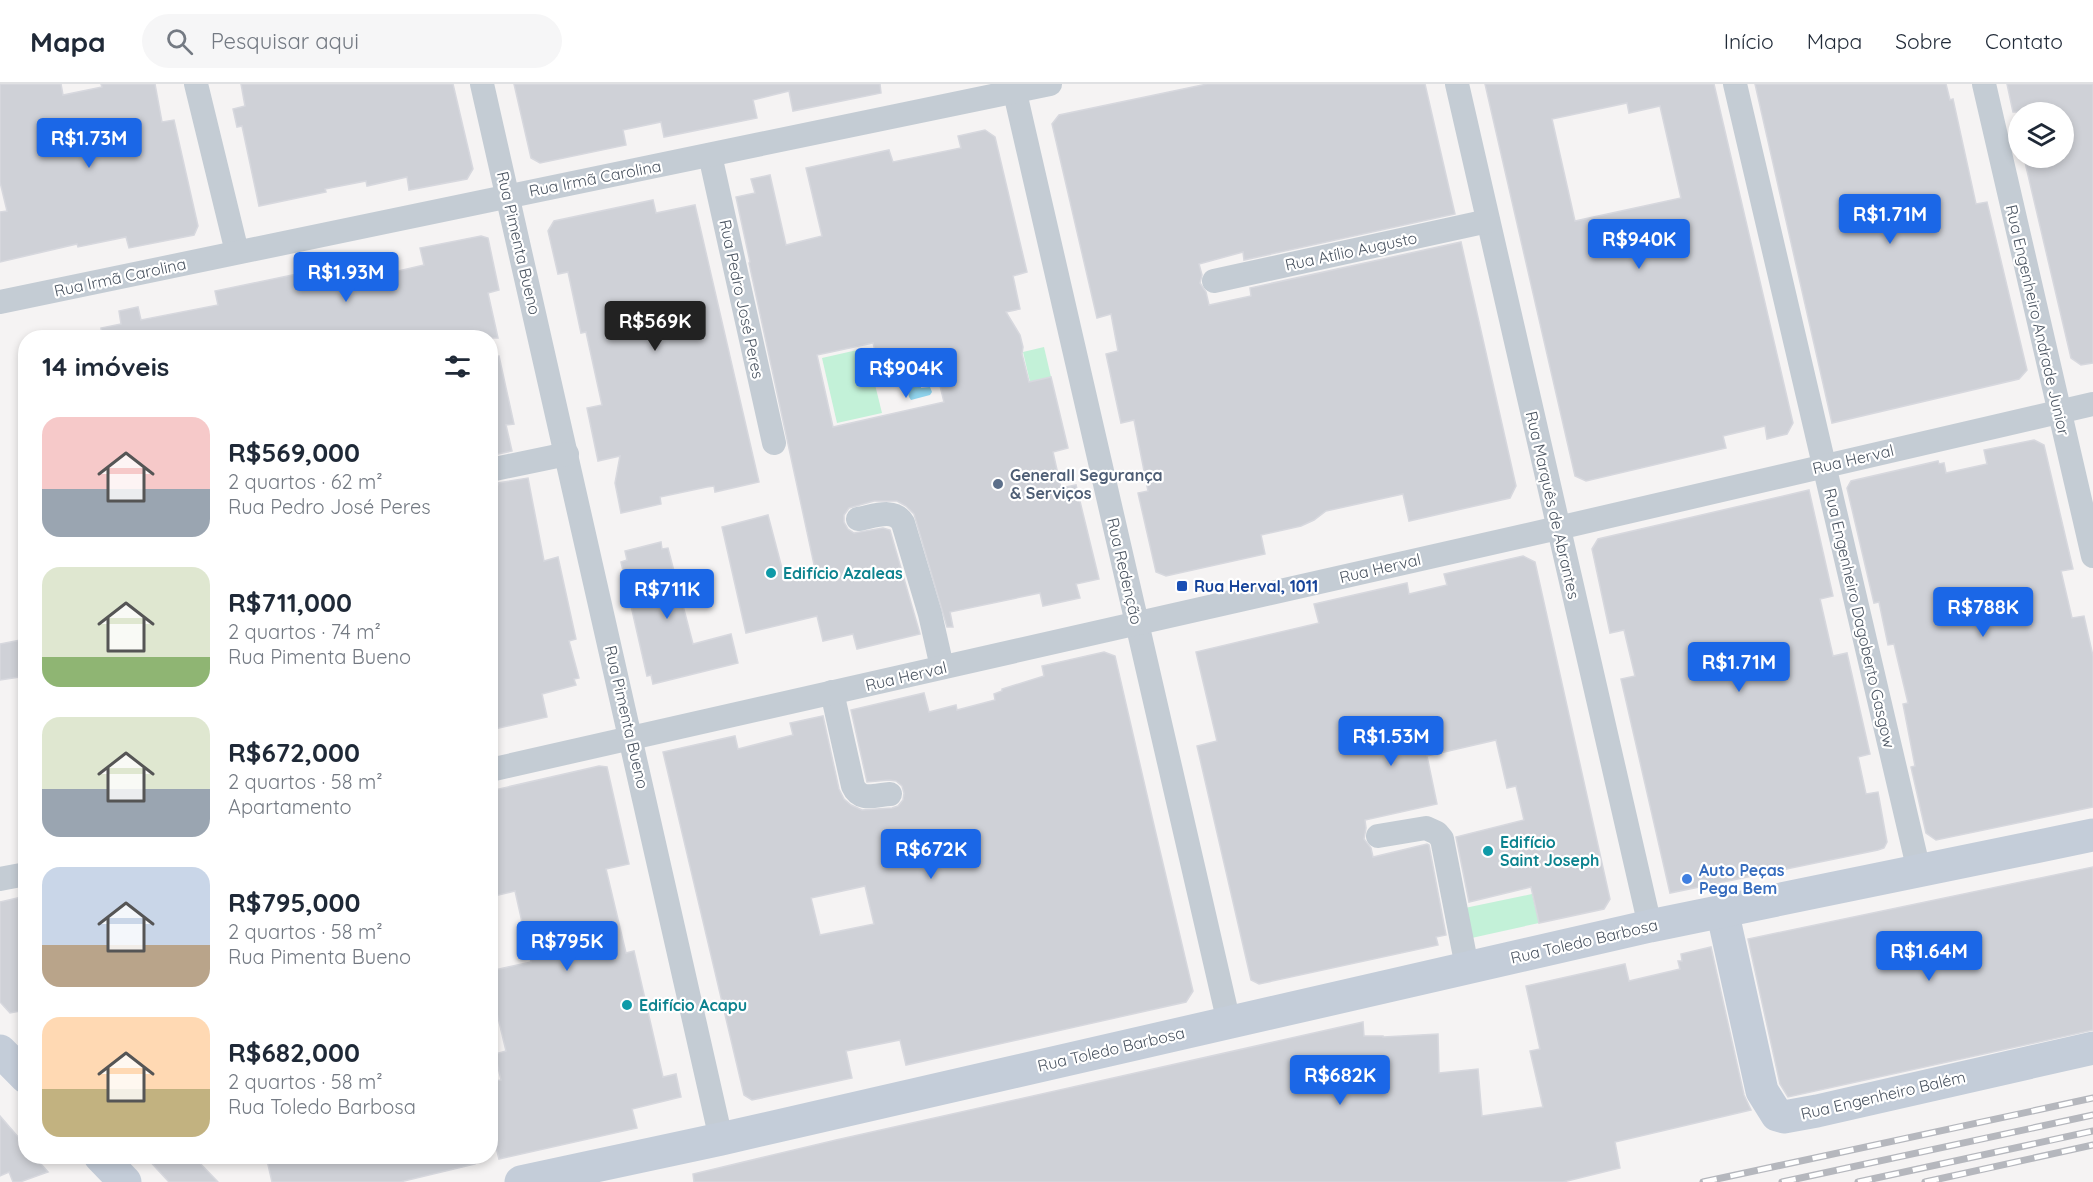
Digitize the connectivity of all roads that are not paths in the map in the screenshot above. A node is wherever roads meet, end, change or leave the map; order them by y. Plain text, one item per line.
1 (196, 84) edge
2 (482, 84) edge
3 (1050, 84) edge
4 (1457, 84) edge
5 (1735, 84) edge
6 (1984, 84) edge
7 (1014, 88) edge
8 (710, 155) junction
9 (508, 196) junction
10 (1488, 221) junction
11 (237, 252) junction
12 (1214, 281) dead end
13 (0, 302) edge
14 (2093, 404) edge
15 (2060, 411) junction
16 (774, 443) dead end
17 (567, 454) junction
18 (1824, 466) junction
19 (498, 468) edge
20 (858, 519) dead end
21 (1558, 528) junction
22 (2093, 556) edge
23 (1137, 623) junction
24 (942, 667) junction
25 (832, 692) junction
26 (632, 738) junction
27 (498, 768) edge
28 (890, 794) dead end
29 (2093, 835) edge
30 (1378, 836) dead end
31 (1919, 871) junction
32 (18, 876) edge
33 (0, 879) edge
34 (1716, 920) junction
35 (1650, 926) junction
36 (1467, 968) junction
37 (1228, 1023) junction
38 (2093, 1048) edge
39 (0, 1051) edge
40 (18, 1069) edge
41 (721, 1139) junction
42 (108, 1164) edge
43 (125, 1182) edge
44 (521, 1182) edge

1 - 11 street
2 - 9 street, Rua Pimenta Bueno
3 - 7 street, Rua Irmã Carolina
4 - 10 street, Rua Marquês de Abrantes
5 - 18 street, Rua Engenheiro Dagoberto Gasgow
6 - 15 street, Rua Engenheiro Andrade Junior
7 - 8 street, Rua Irmã Carolina
7 - 23 street, Rua Redenção
8 - 9 street, Rua Irmã Carolina
8 - 16 street, Rua Pedro José Peres
9 - 11 street, Rua Irmã Carolina
9 - 17 street, Rua Pimenta Bueno
10 - 12 street, Rua Atílio Augusto
10 - 21 street, Rua Marquês de Abrantes
11 - 13 street, Rua Irmã Carolina
14 - 15 street, Rua Herval
15 - 18 street, Rua Herval
15 - 22 street, Rua Engenheiro Andrade Junior
17 - 19 street
17 - 26 street, Rua Pimenta Bueno
18 - 21 street, Rua Herval
18 - 31 street, Rua Engenheiro Dagoberto Gasgow
20 - 24 street
21 - 23 street, Rua Herval
21 - 35 street, Rua Marquês de Abrantes
23 - 24 street, Rua Herval
23 - 37 street, Rua Redenção
24 - 25 street, Rua Herval
25 - 26 street, Rua Herval
25 - 28 street
26 - 27 street, Rua Herval
26 - 41 street, Rua Pimenta Bueno
29 - 31 street, Rua Toledo Barbosa
30 - 36 street
31 - 34 street, Rua Toledo Barbosa
32 - 33 street
34 - 35 street, Rua Toledo Barbosa
34 - 38 street, Rua Engenheiro Balém
35 - 36 street, Rua Toledo Barbosa
36 - 37 street, Rua Toledo Barbosa
37 - 41 street, Rua Toledo Barbosa
39 - 40 street
41 - 44 street, Rua Toledo Barbosa
42 - 43 street

